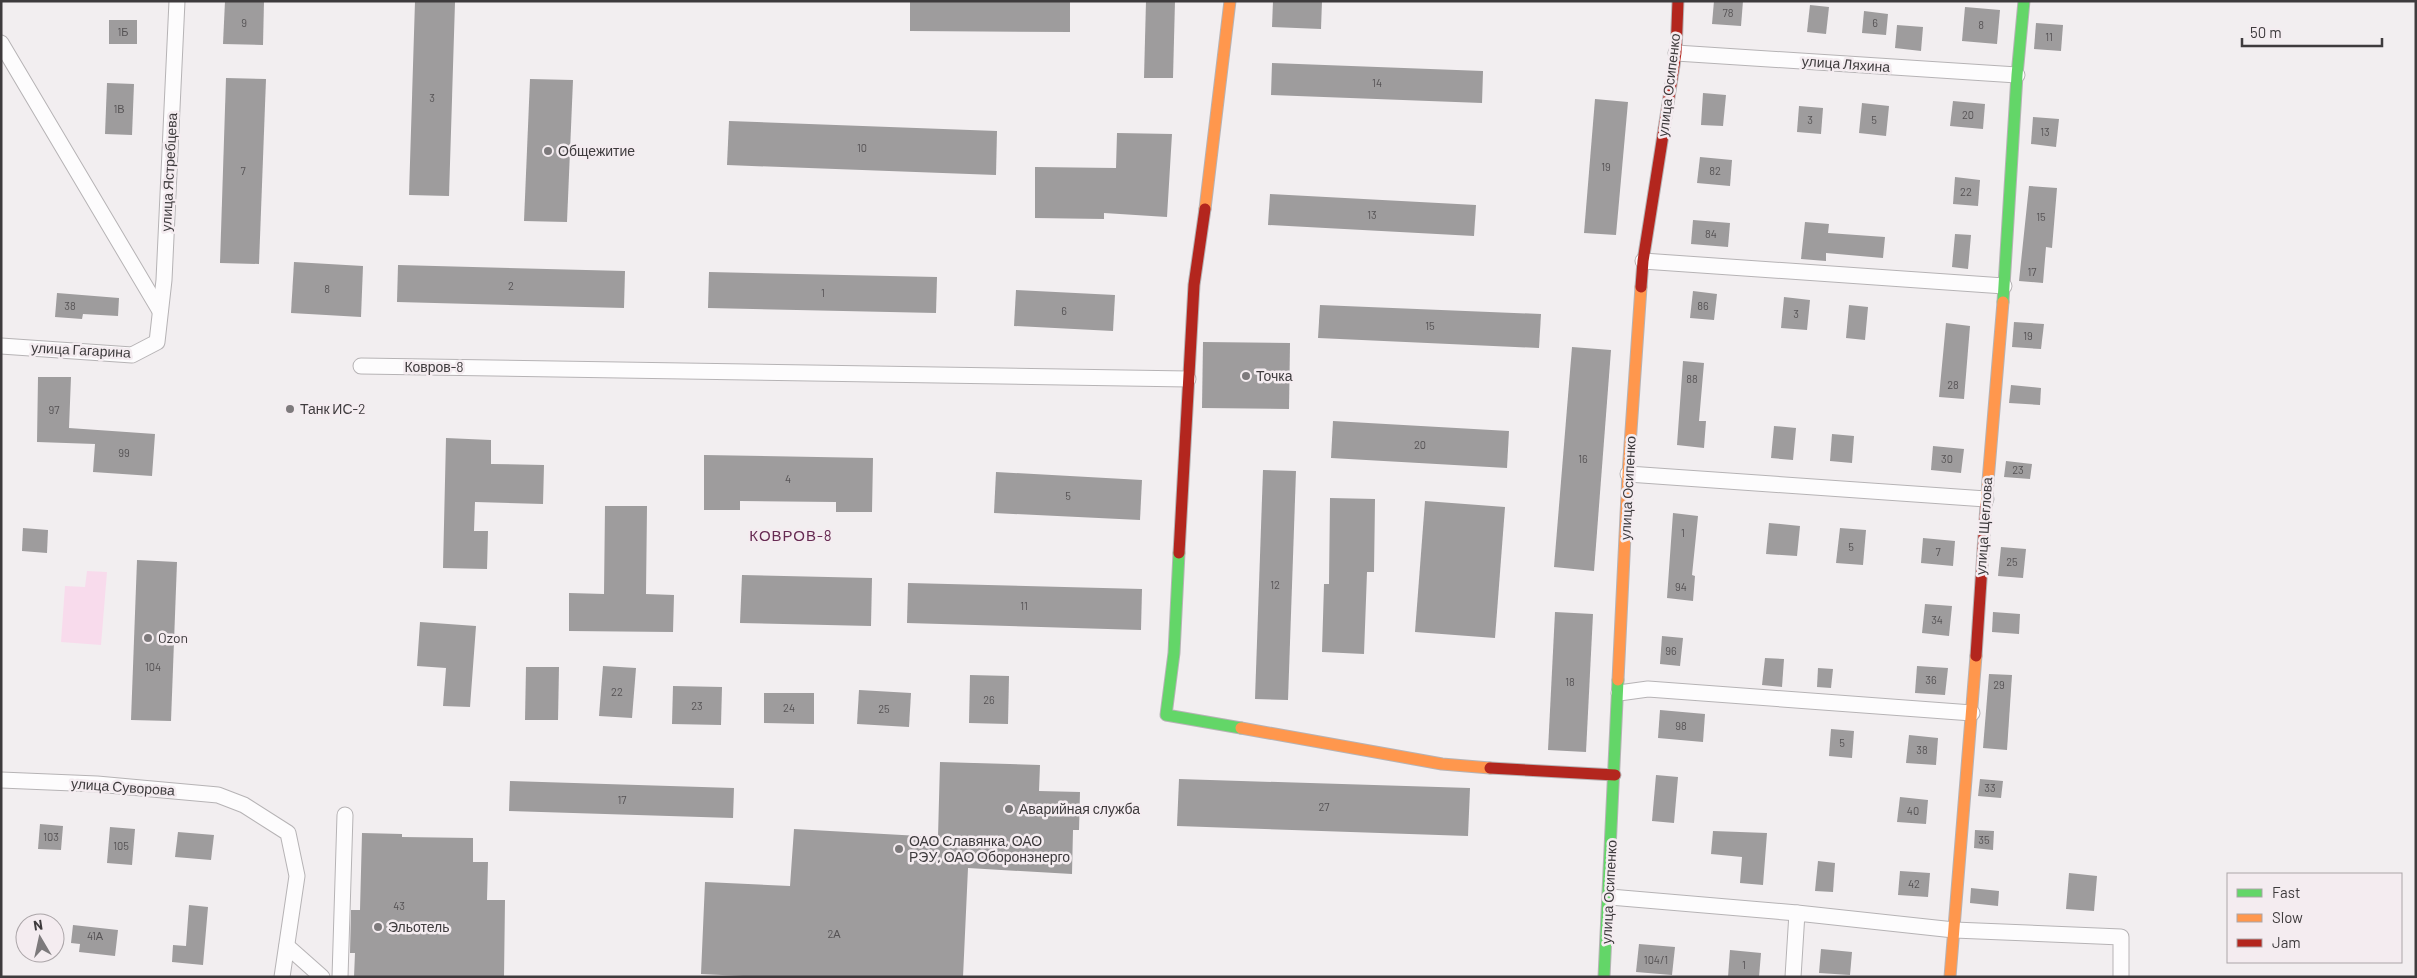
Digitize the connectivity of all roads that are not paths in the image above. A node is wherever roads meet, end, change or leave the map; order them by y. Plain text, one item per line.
1 (177, 1) edge
2 (1230, 1) edge
3 (1678, 1) edge
4 (2024, 1) edge
5 (1, 44) edge
6 (1676, 53) junction
7 (2017, 75) junction
8 (1643, 261) junction
9 (2004, 286) junction
10 (160, 311) junction
11 (157, 342) joint
12 (1, 346) edge
13 (361, 366) dead end
14 (1188, 378) junction
15 (1628, 474) junction
16 (1986, 499) junction
17 (1619, 693) junction
18 (1972, 713) junction
19 (1615, 776) junction
20 (1, 780) edge
21 (345, 815) dead end
22 (1610, 897) junction
23 (1797, 913) junction
24 (1954, 930) junction
25 (287, 946) junction
26 (282, 977) edge
27 (322, 977) edge
28 (340, 977) edge
29 (1604, 977) edge
30 (1792, 977) edge
31 (1950, 977) edge
32 (2122, 977) edge

1 - 10 street, улица Ястребцева
2 - 14 street
3 - 6 street, улица Осипенко
4 - 7 street, улица Щеглова
5 - 10 street
6 - 7 street, улица Ляхина
6 - 8 street, улица Осипенко
7 - 9 street, улица Щеглова
8 - 9 street
8 - 15 street, улица Осипенко
9 - 16 street, улица Щеглова
10 - 11 street, улица Ястребцева
11 - 12 street, улица Гагарина
13 - 14 street, Ковров-8
14 - 19 street
15 - 16 street
15 - 17 street, улица Осипенко
16 - 18 street, улица Щеглова
17 - 18 street
17 - 19 street, улица Осипенко
18 - 24 street, улица Щеглова
19 - 22 street, улица Осипенко
20 - 25 street, улица Суворова
21 - 28 street
22 - 23 street
22 - 29 street, улица Осипенко
23 - 24 street
23 - 30 street
24 - 31 street, улица Щеглова
24 - 32 street
25 - 26 street, улица Суворова
25 - 27 street

